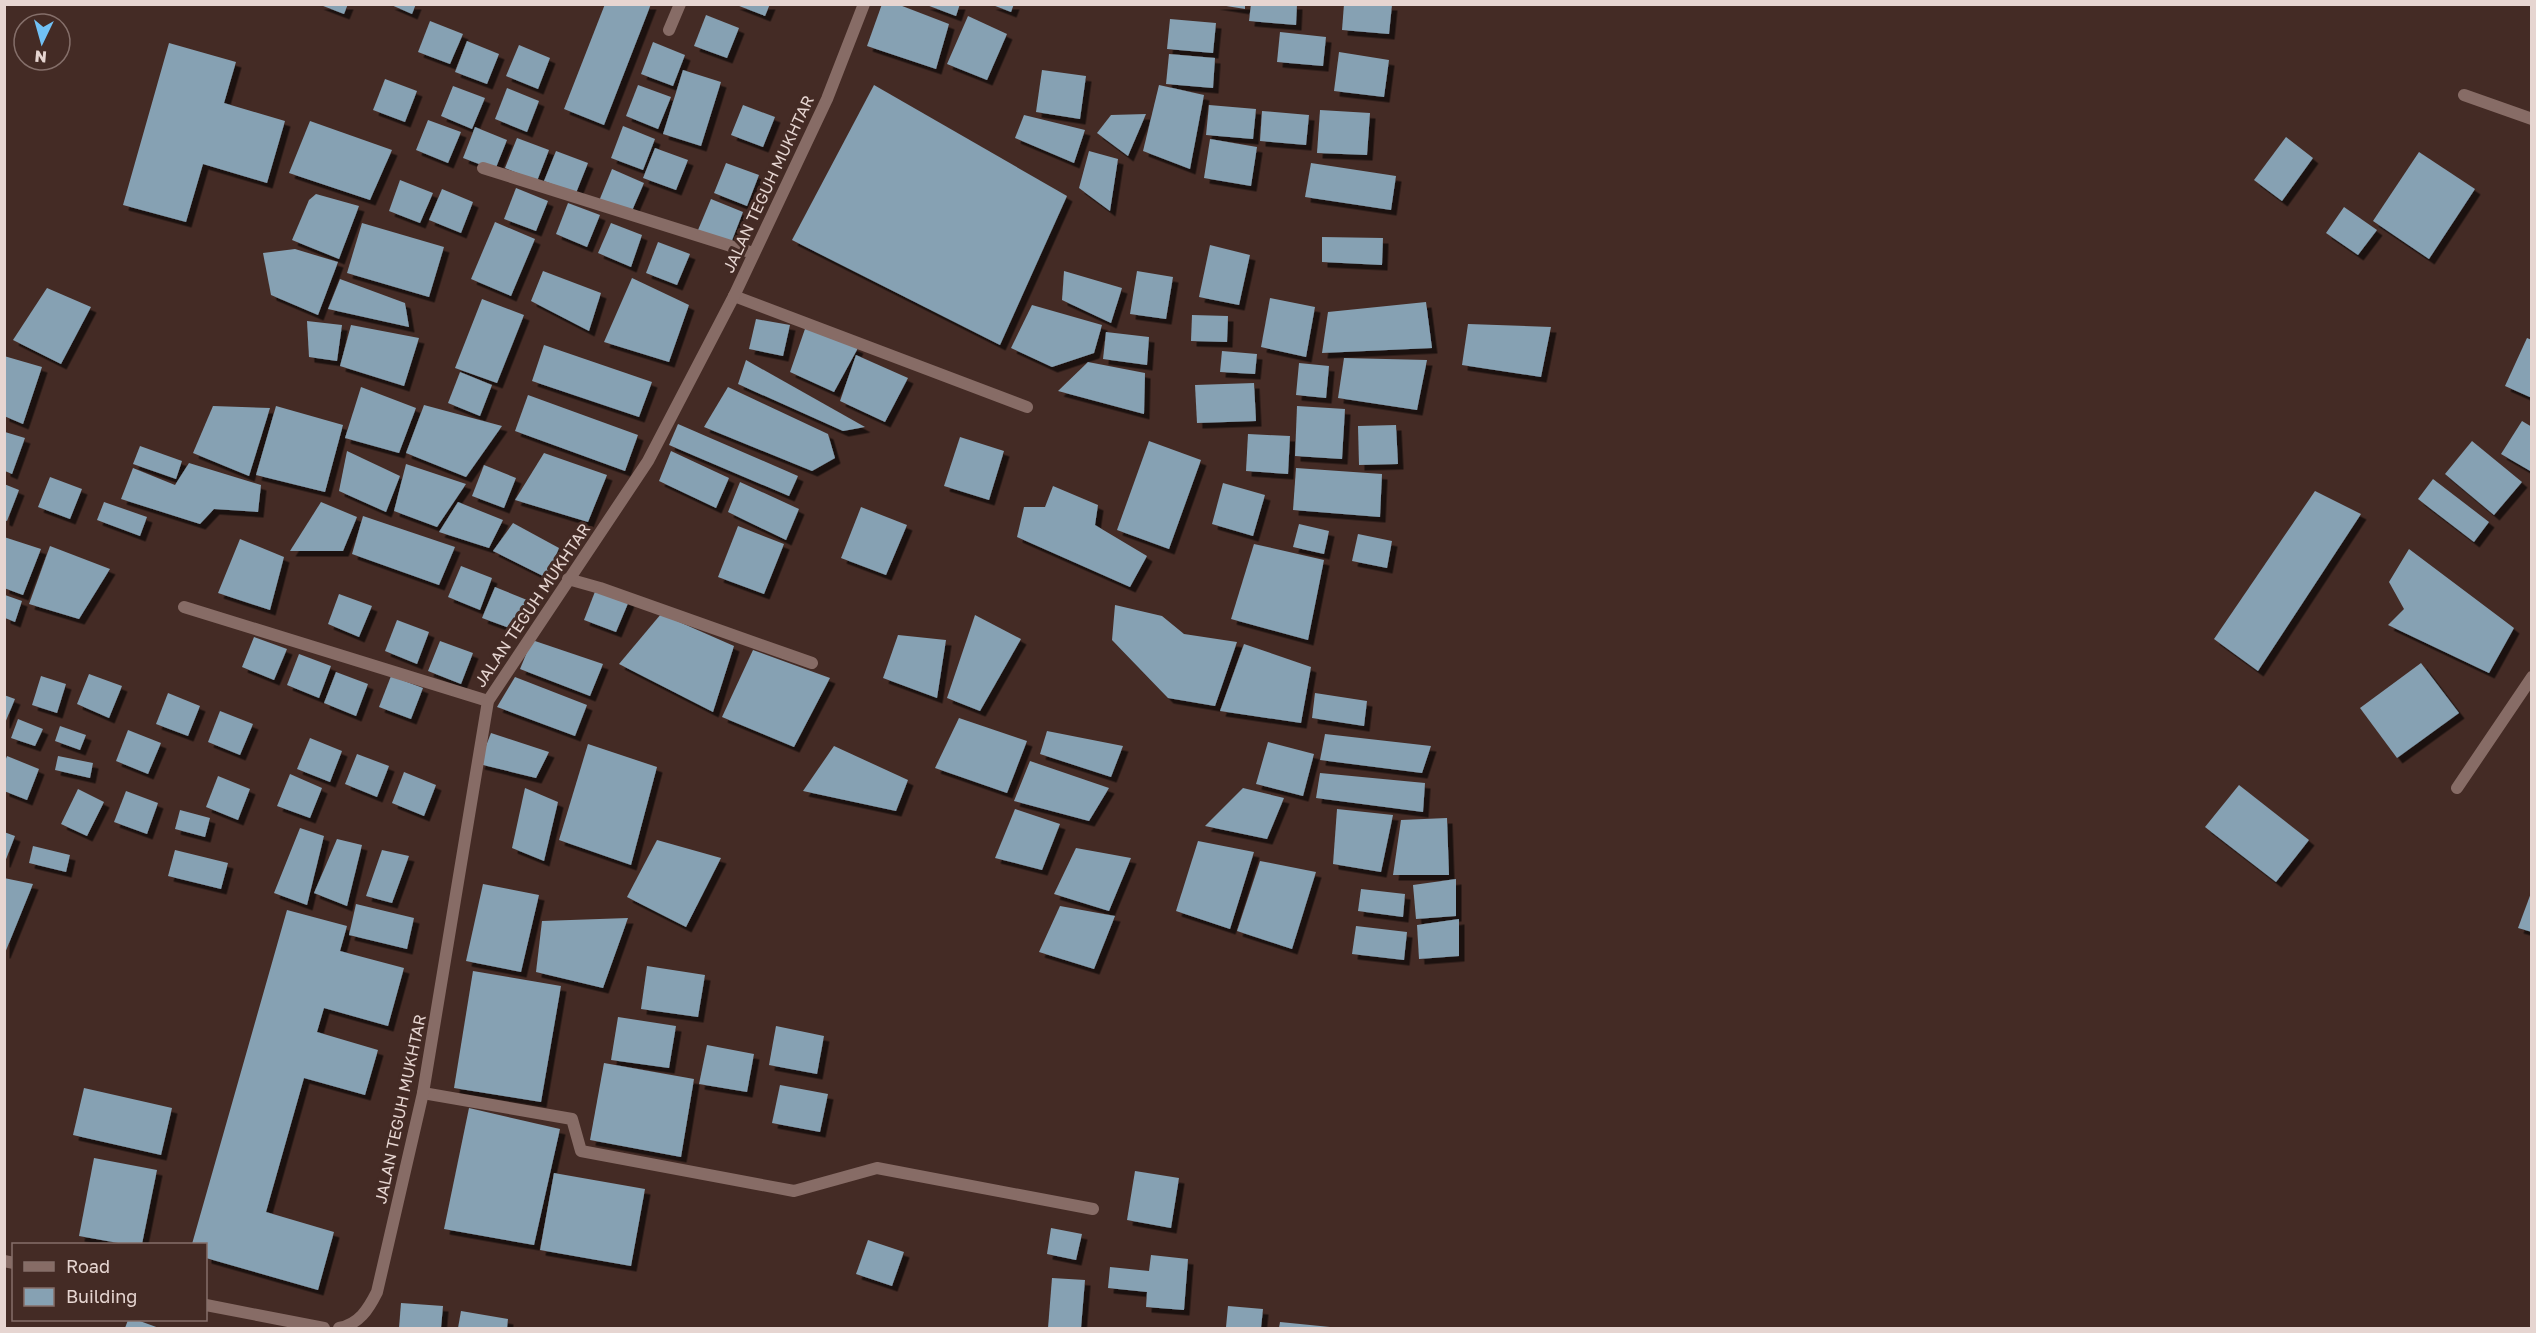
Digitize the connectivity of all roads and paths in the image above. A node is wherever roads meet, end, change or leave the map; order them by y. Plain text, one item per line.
1 (680, 4) edge
2 (864, 4) edge
3 (669, 30) dead end
4 (2464, 95) dead end
5 (2532, 119) edge
6 (483, 168) dead end
7 (753, 253) junction
8 (734, 296) junction
9 (1027, 407) dead end
10 (568, 579) junction
11 (184, 607) dead end
12 (812, 663) dead end
13 (2532, 677) edge
14 (488, 701) junction
15 (2457, 788) dead end
16 (423, 1092) junction
17 (1093, 1209) dead end
18 (207, 1305) edge
19 (266, 1323) edge
20 (324, 1329) edge
21 (339, 1329) edge

1 - 3 street
2 - 7 street, JALAN TEGUH MUKHTAR
4 - 5 street
6 - 7 street
7 - 8 street, JALAN TEGUH MUKHTAR
8 - 9 street
8 - 10 street, JALAN TEGUH MUKHTAR
10 - 12 street
10 - 14 street, JALAN TEGUH MUKHTAR
11 - 14 street
13 - 15 street
14 - 16 street, JALAN TEGUH MUKHTAR
16 - 17 street
16 - 21 street, JALAN TEGUH MUKHTAR
18 - 19 street
19 - 20 street

